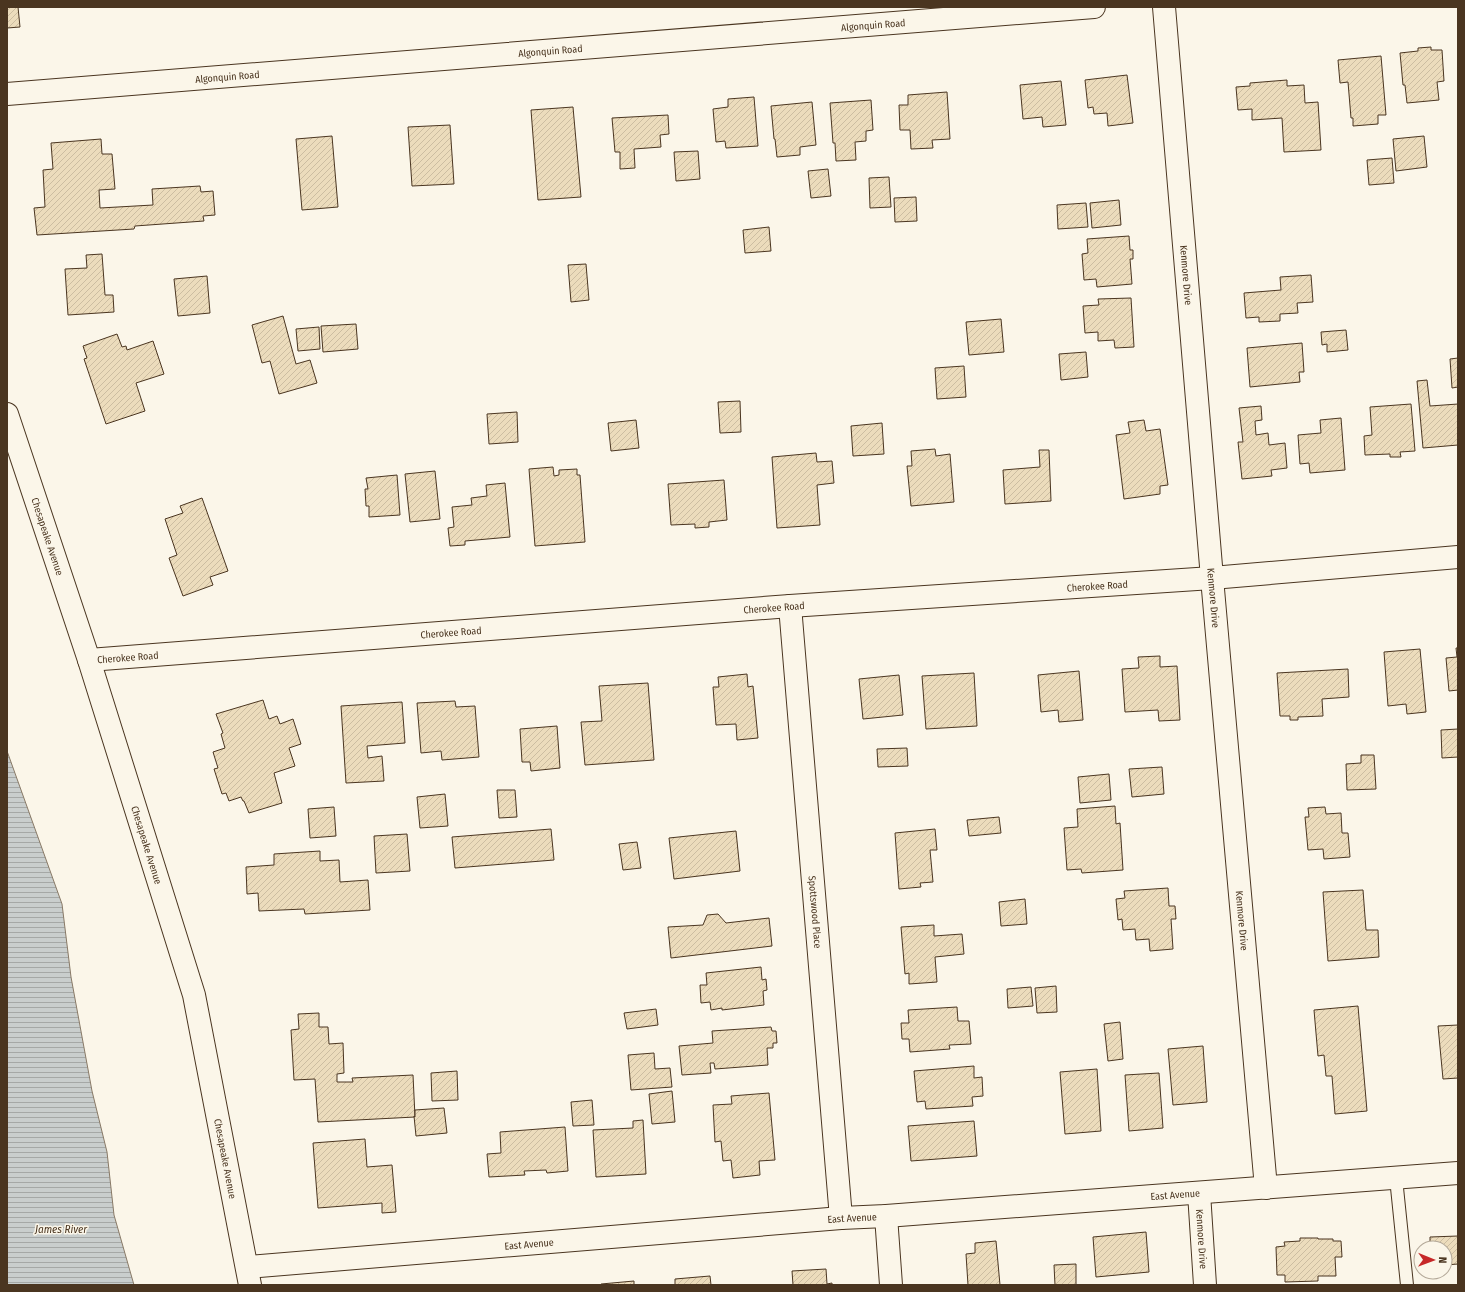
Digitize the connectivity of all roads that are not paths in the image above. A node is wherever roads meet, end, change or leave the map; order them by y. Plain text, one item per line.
1 (1094, 7) edge
2 (1164, 7) edge
3 (7, 94) edge
4 (7, 414) edge
5 (1458, 557) edge
6 (1212, 578) junction
7 (790, 606) junction
8 (89, 660) junction
9 (1458, 1173) edge
10 (1396, 1178) junction
11 (1266, 1188) junction
12 (1199, 1193) junction
13 (886, 1216) junction
14 (841, 1218) junction
15 (248, 1276) edge
16 (891, 1285) edge
17 (1205, 1285) edge
18 (1407, 1285) edge

1 - 3 street, Algonquin Road
2 - 6 street, Kenmore Drive
4 - 8 street, Chesapeake Avenue
5 - 6 street, Cherokee Road
6 - 7 street, Cherokee Road
6 - 11 street, Kenmore Drive
7 - 8 street, Cherokee Road
7 - 14 street, Spottswood Place
8 - 15 street, Chesapeake Avenue
9 - 10 street, East Avenue
10 - 11 street, East Avenue
10 - 18 lane
11 - 12 street, East Avenue
12 - 13 street, East Avenue
12 - 17 street, Kenmore Drive
13 - 14 street, East Avenue
13 - 16 street
14 - 15 street, East Avenue

